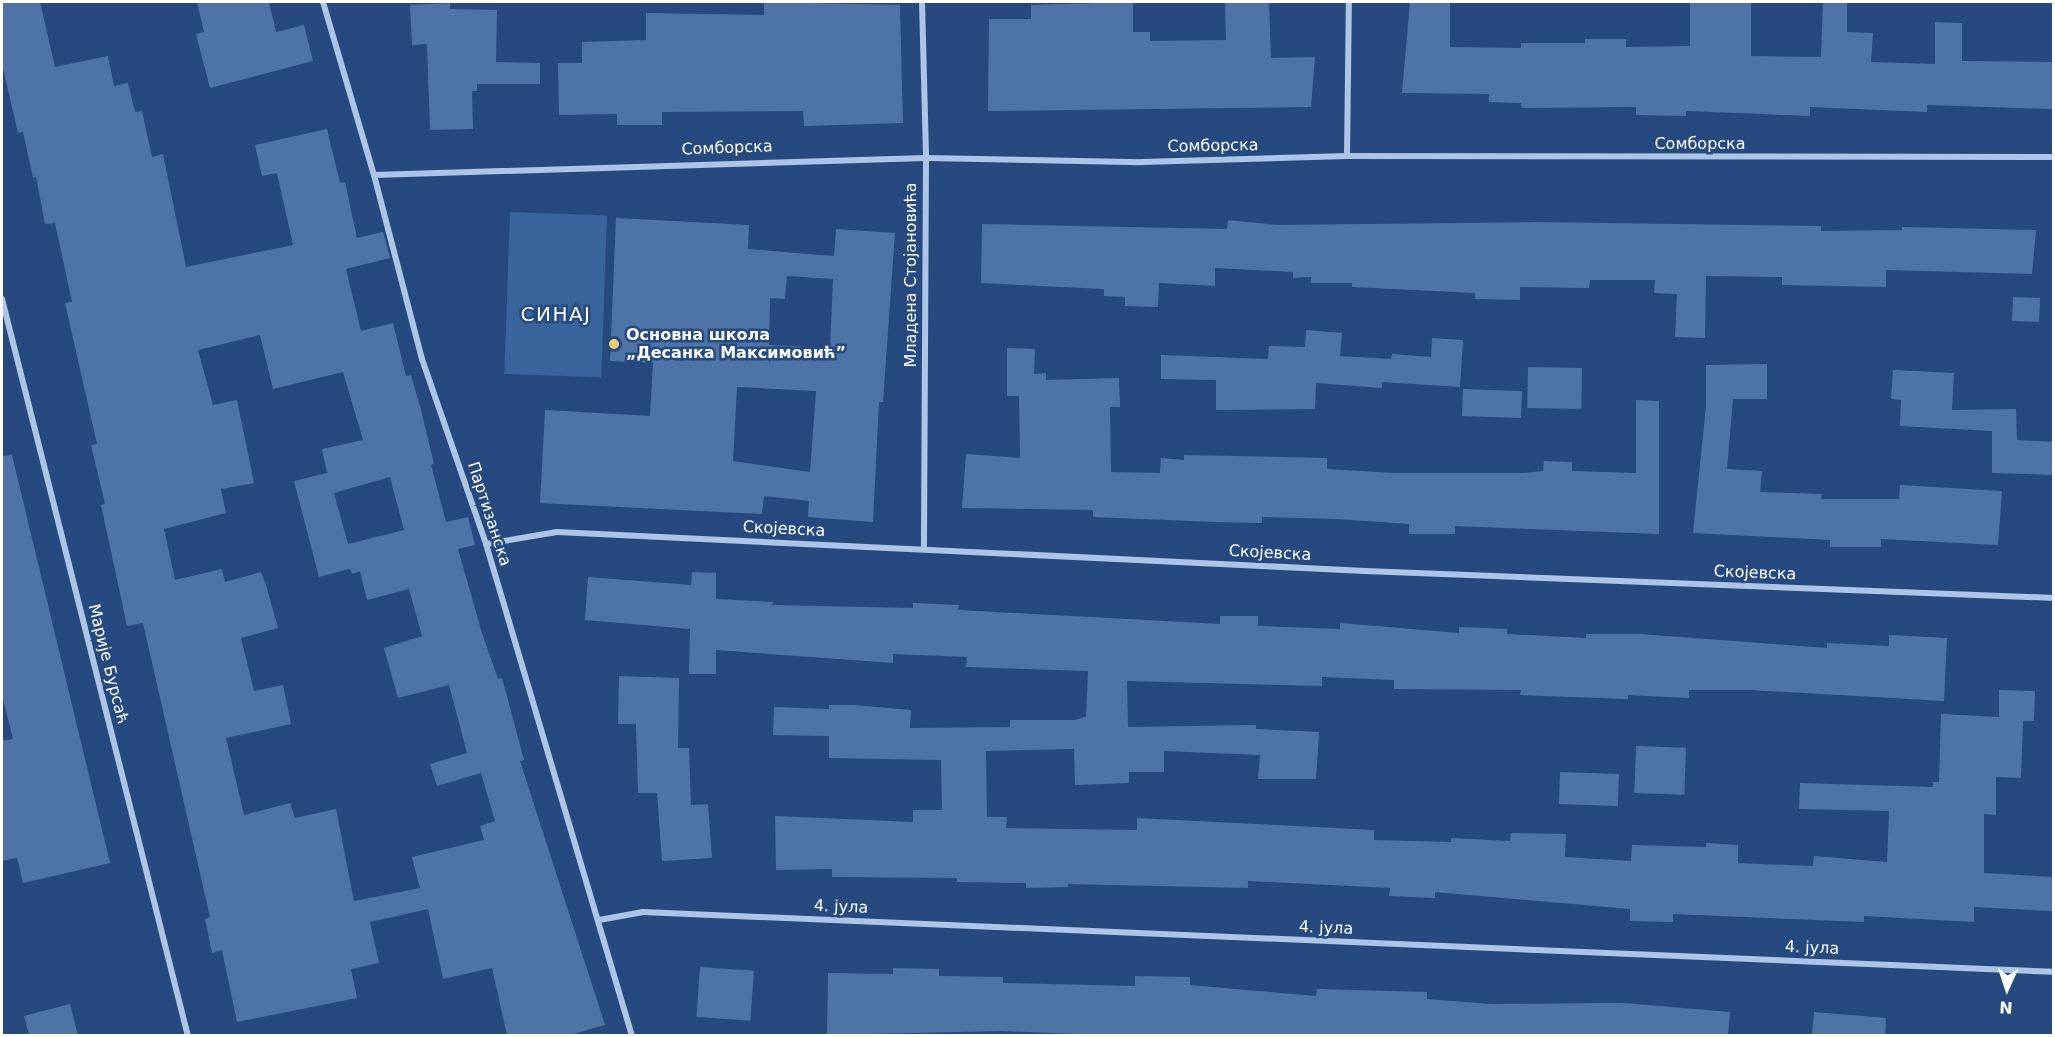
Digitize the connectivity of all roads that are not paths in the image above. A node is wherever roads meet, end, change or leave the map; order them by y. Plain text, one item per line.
1 (323, 2) edge
2 (922, 2) edge
3 (1349, 2) edge
4 (1347, 156) junction
5 (2054, 157) edge
6 (926, 158) junction
7 (374, 175) junction
8 (2, 299) edge
9 (486, 544) junction
10 (924, 549) junction
11 (2054, 598) edge
12 (599, 920) junction
13 (2054, 972) edge
14 (188, 1035) edge
15 (632, 1035) edge

1 - 7 street, Партизанска
2 - 6 street, Младена Стојановића
3 - 4 street
4 - 5 street, Сомборска
4 - 6 street, Сомборска
6 - 7 street, Сомборска
6 - 10 street, Младена Стојановића
7 - 9 street, Партизанска
8 - 14 street, Марије Бурсаћ
9 - 10 street, Скојевска
9 - 12 street, Партизанска
10 - 11 street, Скојевска
12 - 13 street, 4. јула
12 - 15 street, Партизанска

